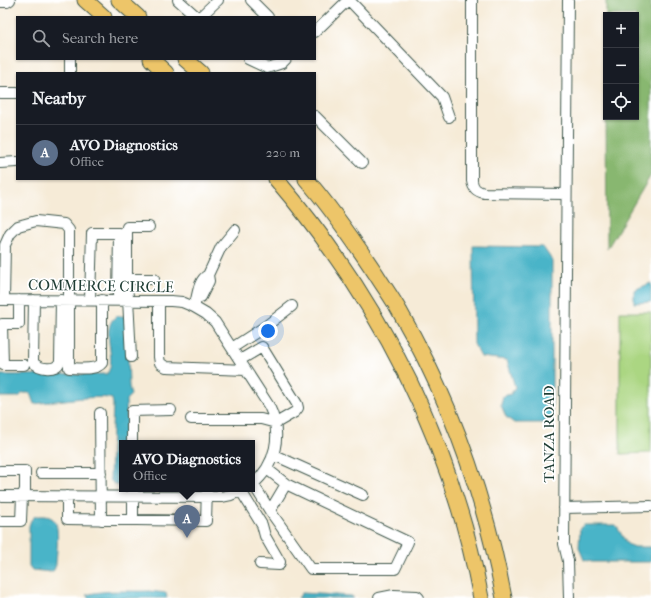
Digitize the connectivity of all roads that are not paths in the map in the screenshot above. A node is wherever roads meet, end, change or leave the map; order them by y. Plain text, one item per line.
1 (10, 0) edge
2 (85, 0) edge
3 (119, 0) edge
4 (218, 0) edge
5 (251, 0) edge
6 (349, 0) edge
7 (472, 0) edge
8 (568, 0) edge
9 (182, 1) edge
10 (0, 2) edge
11 (103, 16) edge
12 (137, 16) edge
13 (196, 16) edge
14 (201, 16) edge
15 (267, 16) edge
16 (316, 31) edge
17 (70, 60) edge
18 (152, 60) edge
19 (186, 60) edge
20 (250, 60) edge
21 (285, 60) edge
22 (269, 70) edge
23 (70, 72) edge
24 (165, 72) edge
25 (200, 72) edge
26 (0, 93) edge
27 (16, 93) edge
28 (316, 117) edge
29 (450, 117) dead end
30 (16, 162) edge
31 (0, 163) edge
32 (362, 163) dead end
33 (277, 180) edge
34 (307, 180) edge
35 (566, 194) junction
36 (149, 227) dead end
37 (235, 230) dead end
38 (127, 279) junction
39 (154, 279) dead end
40 (2, 300) edge
41 (19, 300) junction
42 (34, 300) junction
43 (65, 300) junction
44 (90, 300) junction
45 (102, 300) junction
46 (118, 300) junction
47 (129, 300) junction
48 (159, 300) junction
49 (196, 302) junction
50 (292, 306) dead end
51 (232, 348) junction
52 (131, 357) dead end
53 (240, 360) junction
54 (24, 365) dead end
55 (246, 370) junction
56 (171, 410) dead end
57 (100, 412) dead end
58 (191, 419) dead end
59 (276, 426) junction
60 (132, 440) edge
61 (274, 455) junction
62 (267, 469) junction
63 (0, 471) edge
64 (41, 473) dead end
65 (101, 473) junction
66 (255, 480) edge
67 (286, 484) junction
68 (235, 492) edge
69 (251, 492) edge
70 (254, 492) edge
71 (133, 493) edge
72 (207, 493) edge
73 (363, 495) dead end
74 (0, 496) edge
75 (22, 496) junction
76 (67, 496) junction
77 (102, 496) junction
78 (651, 506) edge
79 (564, 508) junction
80 (270, 511) junction
81 (101, 520) junction
82 (133, 520) junction
83 (0, 521) edge
84 (260, 564) dead end
85 (379, 598) edge
86 (419, 598) edge
87 (481, 598) edge
88 (504, 598) edge
89 (569, 598) edge

1 - 10 street
2 - 11 highway
3 - 12 highway
4 - 14 street
5 - 15 street
6 - 16 street
6 - 29 street
7 - 35 street
8 - 35 street, TANZA ROAD
9 - 13 street
17 - 23 street
18 - 24 highway
19 - 25 highway
20 - 22 street
21 - 22 street
26 - 27 street
28 - 32 street
30 - 31 street
33 - 87 highway
34 - 88 highway
35 - 79 street, TANZA ROAD
36 - 38 street
37 - 49 street
38 - 39 street
38 - 47 street
40 - 41 street, COMMERCE CIRCLE
40 - 43 street
41 - 42 street, COMMERCE CIRCLE
41 - 54 street
42 - 43 street, COMMERCE CIRCLE
42 - 43 street
43 - 44 street, COMMERCE CIRCLE
43 - 45 street
44 - 45 street, COMMERCE CIRCLE
44 - 46 street
45 - 46 street, COMMERCE CIRCLE
46 - 47 street, COMMERCE CIRCLE
47 - 48 street, COMMERCE CIRCLE
47 - 52 street
48 - 49 street, COMMERCE CIRCLE
48 - 55 street
49 - 51 street, COMMERCE CIRCLE
50 - 51 street
51 - 53 street, COMMERCE CIRCLE
53 - 55 street, COMMERCE CIRCLE
53 - 59 street
55 - 59 street, COMMERCE CIRCLE
56 - 60 street
57 - 65 street
58 - 59 street
59 - 61 street
61 - 62 street
61 - 73 street
62 - 66 street
62 - 67 street
63 - 75 street
64 - 65 street
65 - 77 street
67 - 80 street
67 - 80 street
68 - 72 street
69 - 84 street
70 - 80 street
71 - 72 street
71 - 77 street
71 - 82 street
72 - 82 street
74 - 75 street
75 - 76 street
75 - 83 street
76 - 77 street
76 - 81 street
77 - 81 street
78 - 79 street
79 - 89 street, TANZA ROAD
81 - 82 street
85 - 86 street

